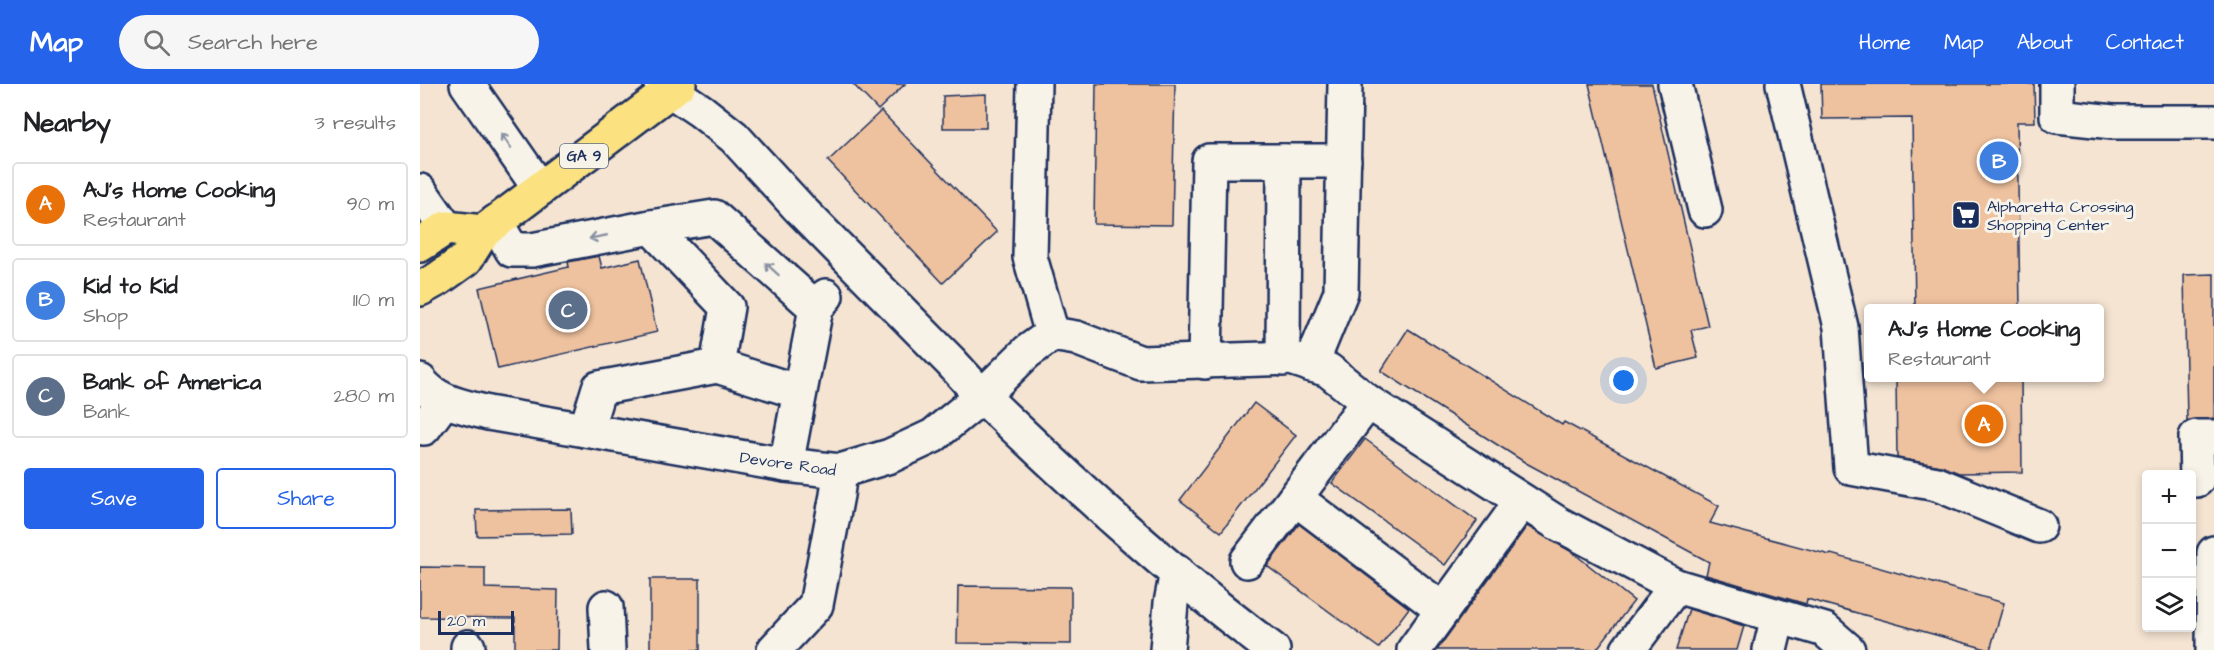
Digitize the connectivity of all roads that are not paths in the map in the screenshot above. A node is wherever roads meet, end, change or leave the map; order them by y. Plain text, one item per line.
1 (467, 84) edge
2 (1034, 84) edge
3 (1345, 84) edge
4 (1675, 84) edge
5 (1783, 84) edge
6 (2057, 84) edge
7 (670, 86) edge
8 (2214, 122) edge
9 (1284, 161) junction
10 (1344, 161) junction
11 (540, 189) junction
12 (420, 191) edge
13 (1705, 210) dead end
14 (490, 227) junction
15 (651, 227) junction
16 (433, 237) edge
17 (429, 284) edge
18 (420, 306) edge
19 (1052, 334) junction
20 (420, 357) edge
21 (1205, 362) junction
22 (1297, 362) junction
23 (717, 366) junction
24 (432, 391) edge
25 (799, 392) junction
26 (982, 396) junction
27 (1368, 402) junction
28 (420, 427) edge
29 (586, 430) junction
30 (2214, 436) edge
31 (786, 465) junction
32 (840, 471) junction
33 (2197, 480) dead end
34 (1295, 498) junction
35 (1522, 501) junction
36 (2039, 525) dead end
37 (2214, 553) edge
38 (1247, 561) dead end
39 (1177, 573) junction
40 (1676, 586) junction
41 (606, 607) dead end
42 (1443, 610) junction
43 (1778, 617) junction
44 (792, 643) edge
45 (608, 650) edge
46 (1167, 650) edge
47 (1273, 650) edge
48 (1414, 650) edge
49 (1628, 650) edge
50 (1770, 650) edge
51 (1848, 650) edge
52 (2213, 650) edge

11 -> 1 street
2 - 19 street
3 - 10 street
4 - 13 street
5 - 36 street
6 - 8 street
7 - 11 highway, GA 9
7 - 26 street
9 - 10 street
9 - 21 street
9 - 22 street
10 - 22 street
11 - 14 highway, GA 9
12 - 16 street
15 -> 14 street
14 - 16 highway
14 - 17 highway, GA 9
15 - 23 street
25 -> 15 street
17 - 18 street
19 - 21 street
19 - 26 street, Devore Road
20 - 24 street
21 - 22 street
22 - 27 street
23 - 25 street
23 - 29 street
24 - 28 street
24 - 29 street, Devore Road
25 - 31 street
26 - 32 street, Devore Road
26 - 39 street
27 - 34 street
27 - 35 street
29 - 31 street, Devore Road
30 - 33 street
31 - 32 street, Devore Road
32 - 44 street
34 - 38 street
34 - 42 street
35 - 40 street
35 - 42 street
37 - 52 street
39 - 46 street
39 - 47 street
40 - 43 street
40 - 49 street
41 - 45 street
42 - 48 street
43 - 50 street
43 - 51 street

